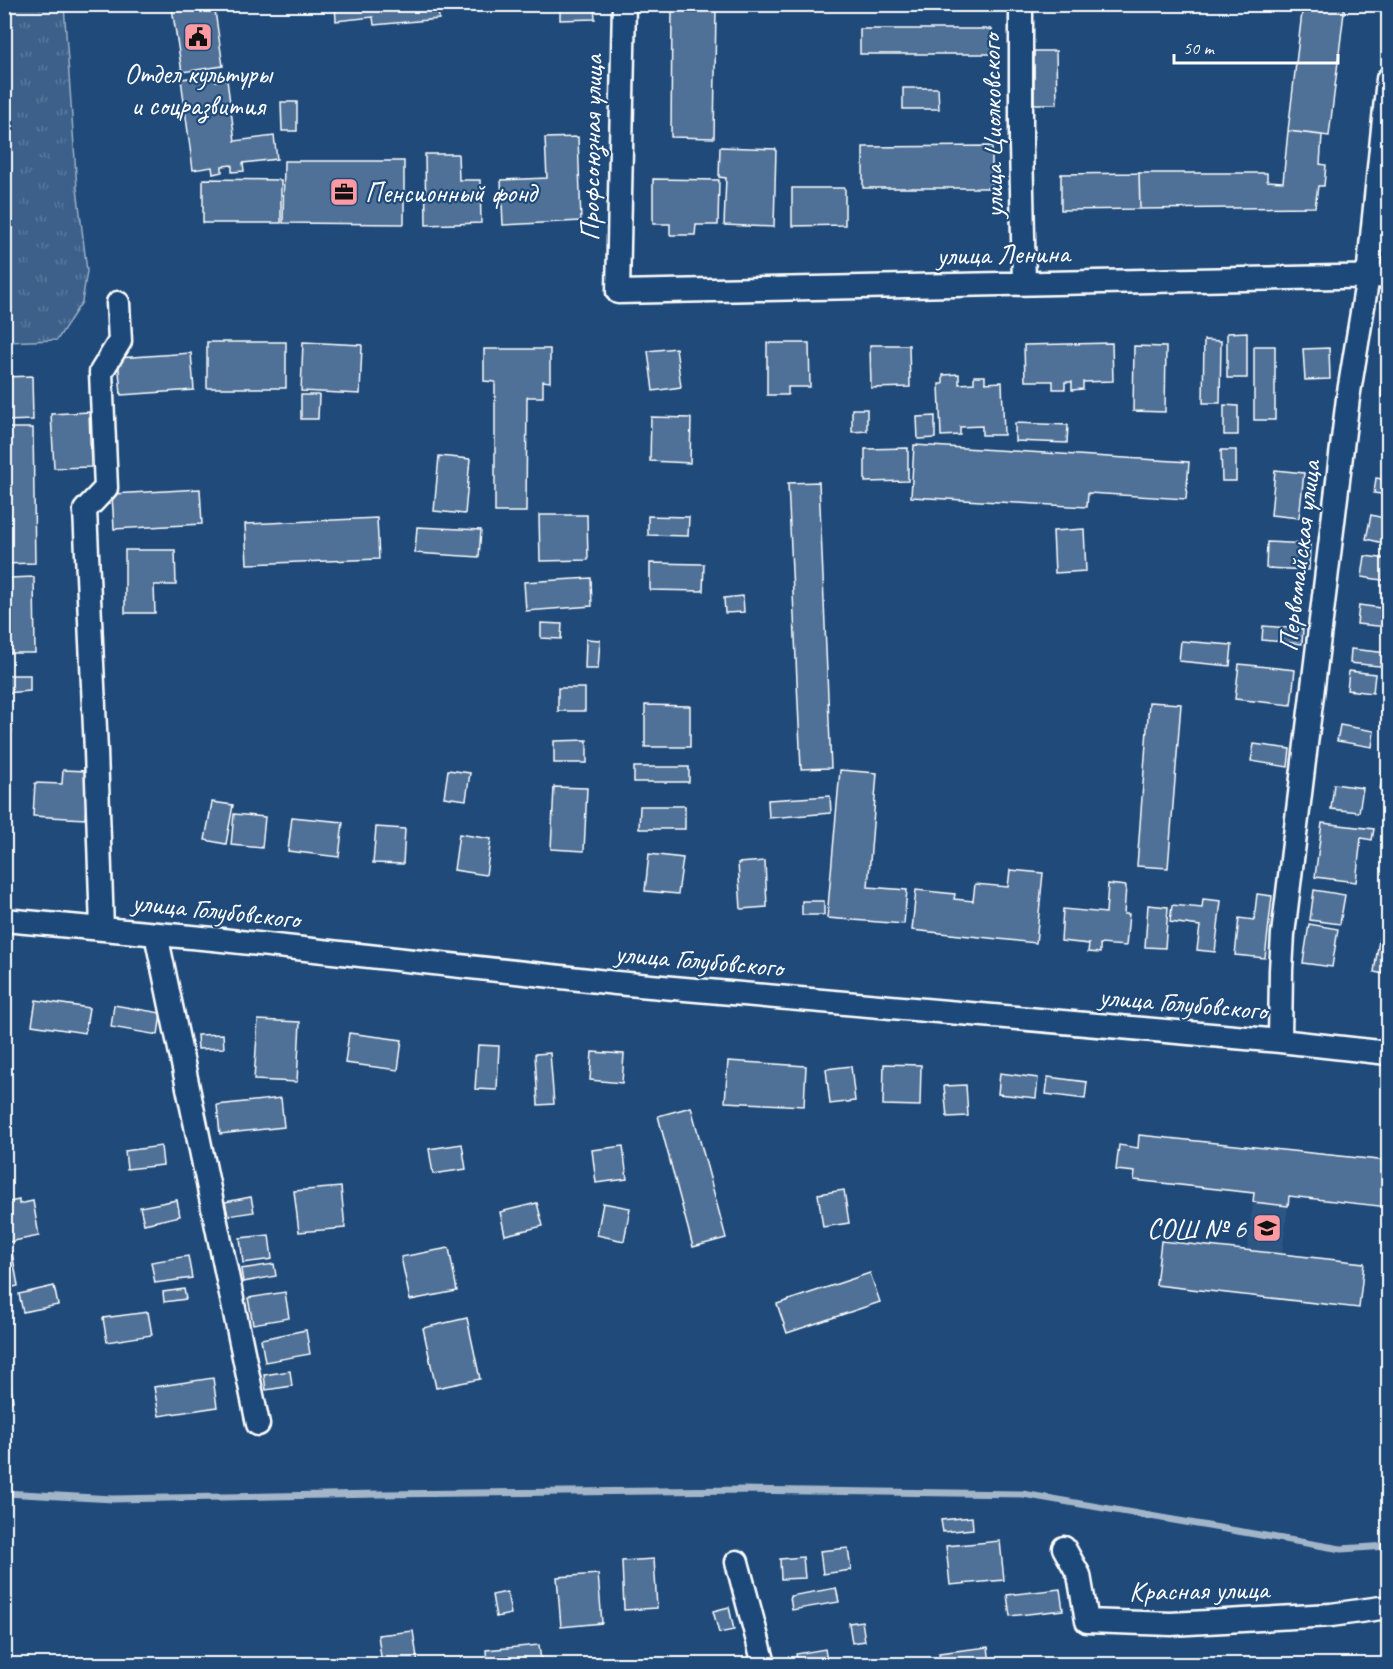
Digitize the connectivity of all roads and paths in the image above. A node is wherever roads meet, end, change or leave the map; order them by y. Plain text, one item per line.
1 (624, 4) edge
2 (1021, 4) edge
3 (1389, 79) edge
4 (1378, 276) edge
5 (1024, 283) junction
6 (618, 292) joint
7 (118, 303) dead end
8 (4, 920) edge
9 (102, 929) junction
10 (156, 934) junction
11 (1280, 1041) junction
12 (1389, 1053) edge
13 (258, 1424) dead end
14 (1064, 1548) dead end
15 (737, 1562) dead end
16 (1389, 1608) edge
17 (764, 1665) edge

1 - 6 street, Профсоюзная улица
2 - 5 street, улица Циолковского
3 - 4 street, Первомайская улица
4 - 5 street, улица Ленина
4 - 11 street, Первомайская улица
5 - 6 street, улица Ленина
7 - 9 street
8 - 9 street, улица Голубовского
9 - 10 street, улица Голубовского
10 - 11 street, улица Голубовского
10 - 13 street
11 - 12 street, улица Голубовского
14 - 16 street, Красная улица
15 - 17 street

